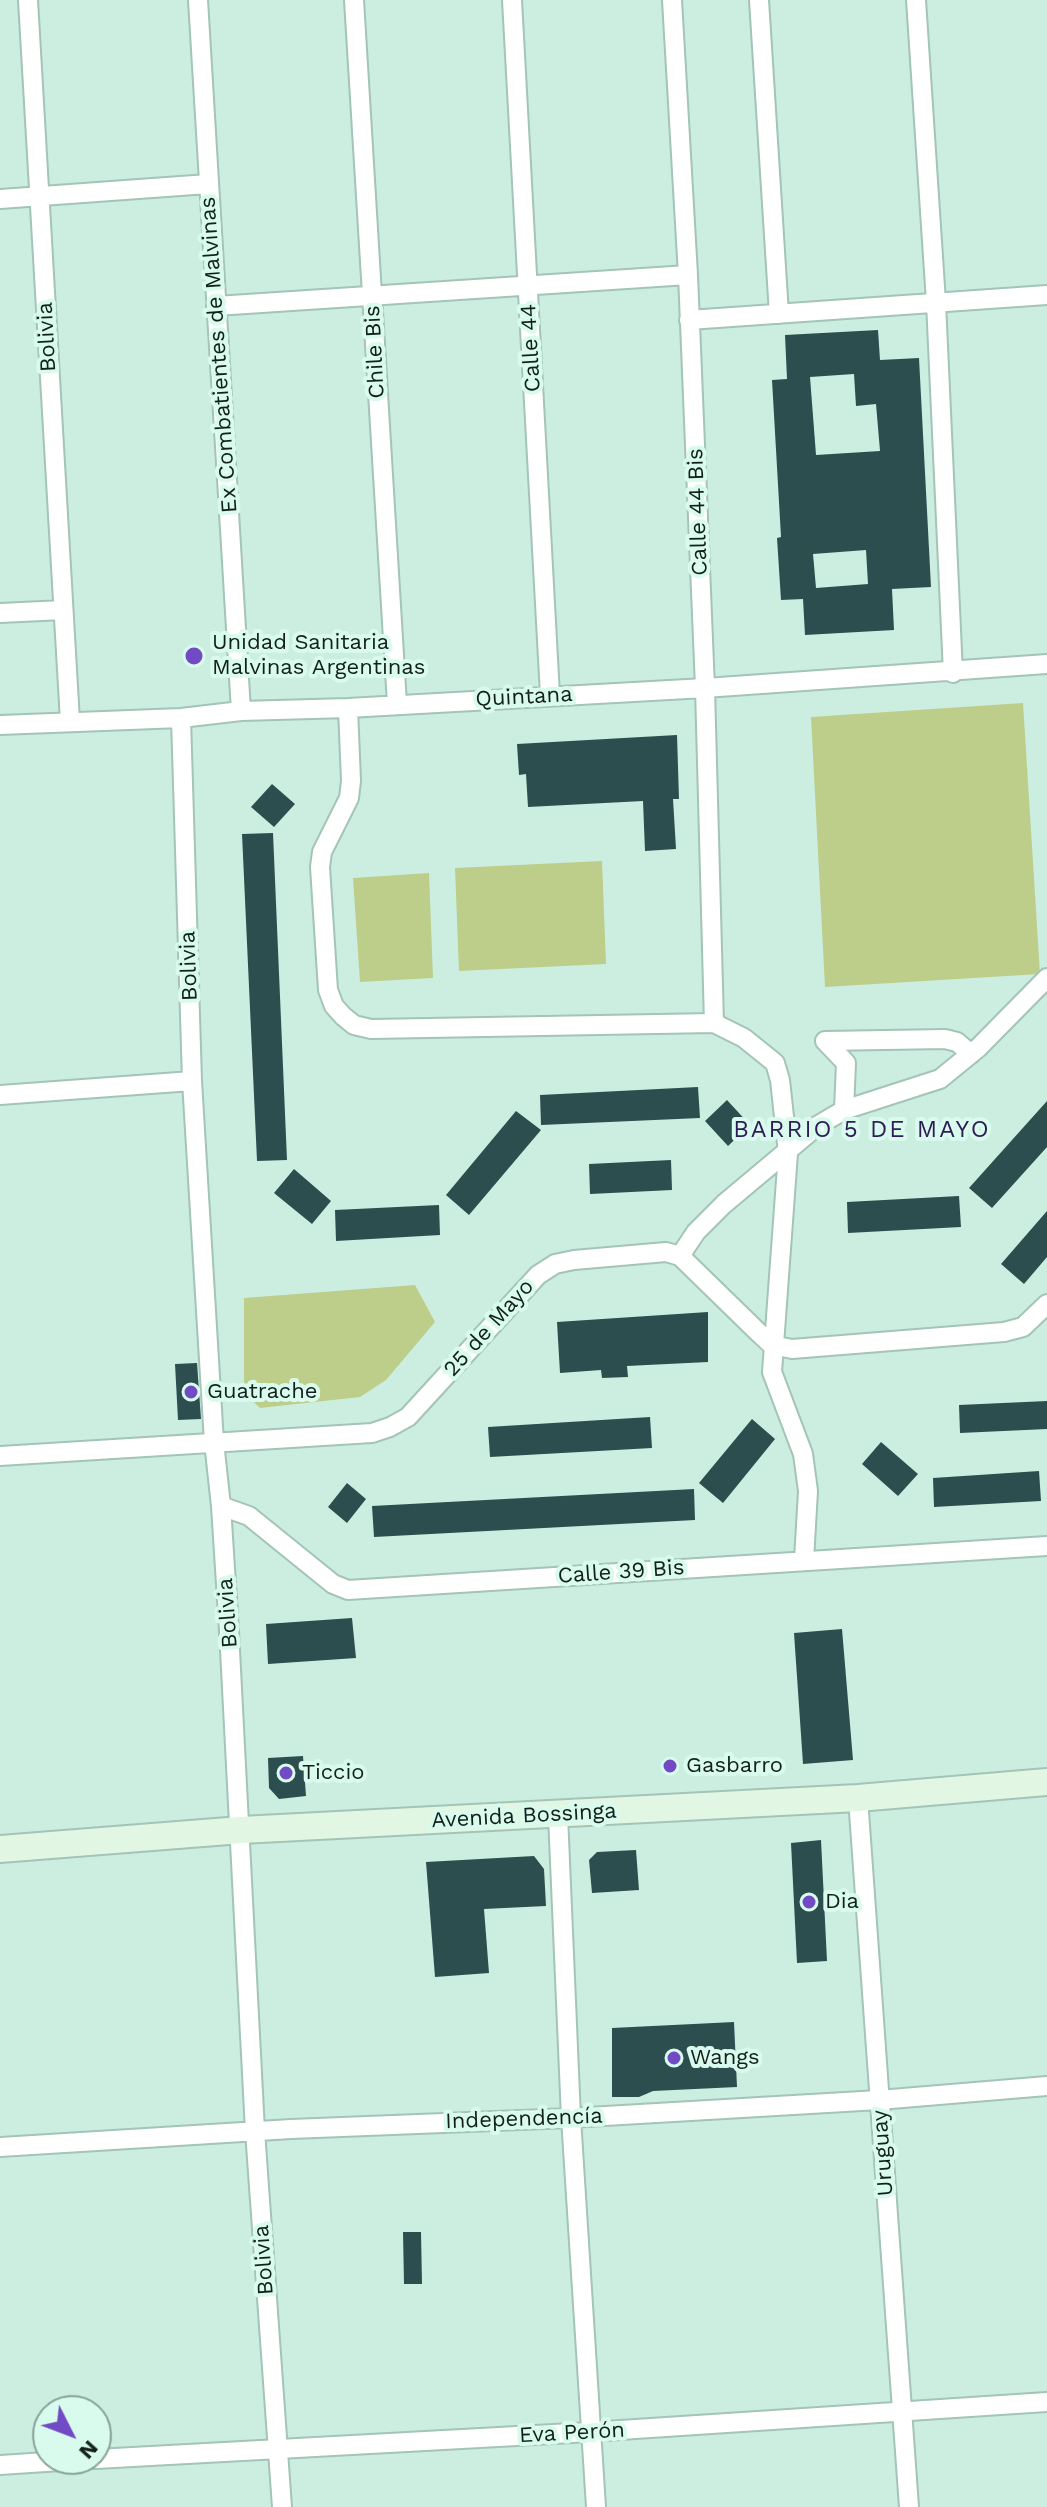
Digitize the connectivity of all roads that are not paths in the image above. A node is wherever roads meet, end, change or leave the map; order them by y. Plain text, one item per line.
1 (28, 0) edge
2 (198, 0) edge
3 (354, 0) edge
4 (512, 0) edge
5 (672, 0) edge
6 (759, 0) edge
7 (916, 0) edge
8 (208, 184) junction
9 (39, 198) junction
10 (0, 199) edge
11 (688, 275) junction
12 (528, 285) junction
13 (372, 295) junction
14 (1047, 295) edge
15 (936, 302) junction
16 (216, 306) junction
17 (779, 314) junction
18 (689, 320) junction
19 (63, 610) junction
20 (0, 613) edge
21 (1047, 664) edge
22 (953, 673) junction
23 (705, 688) junction
24 (550, 695) junction
25 (397, 704) junction
26 (348, 708) junction
27 (241, 711) junction
28 (181, 718) junction
29 (70, 721) junction
30 (0, 725) edge
31 (1047, 978) edge
32 (714, 1023) junction
33 (971, 1054) junction
34 (192, 1081) junction
35 (0, 1095) edge
36 (844, 1110) junction
37 (788, 1153) junction
38 (680, 1256) junction
39 (1047, 1304) edge
40 (772, 1345) junction
41 (214, 1442) junction
42 (0, 1456) edge
43 (221, 1506) junction
44 (1047, 1546) edge
45 (804, 1560) junction
46 (1047, 1782) edge
47 (858, 1798) junction
48 (558, 1815) junction
49 (241, 1830) junction
50 (0, 1849) edge
51 (1047, 2086) edge
52 (879, 2100) junction
53 (571, 2118) junction
54 (255, 2131) junction
55 (0, 2147) edge
56 (1047, 2402) edge
57 (902, 2412) junction
58 (590, 2432) junction
59 (277, 2448) junction
60 (112, 2458) edge
61 (32, 2463) edge
62 (0, 2465) edge
63 (282, 2507) edge
64 (596, 2507) edge
65 (909, 2507) edge

1 - 9 street, Bolivia
2 - 8 street, Ex Combatientes de Malvinas
3 - 13 street, Chile Bis
4 - 12 street, Calle 44
5 - 11 street, Calle 44 Bis
6 - 17 street
7 - 15 street
8 - 9 street
8 - 16 street, Ex Combatientes de Malvinas
9 - 10 street
9 - 19 street, Bolivia
11 - 12 street
11 - 18 street, Calle 44 Bis
12 - 13 street
12 - 24 street, Calle 44
13 - 16 street
13 - 25 street, Chile Bis
14 - 15 street
15 - 17 street
15 - 22 street
16 - 27 street, Ex Combatientes de Malvinas
17 - 18 street
18 - 23 street, Calle 44 Bis
19 - 20 street
19 - 29 street, Bolivia
21 - 22 street, Quintana
22 - 23 street, Quintana
23 - 24 street, Quintana
23 - 32 street, Calle 44 Bis
24 - 25 street, Quintana
25 - 26 street, Quintana
26 - 27 street, Quintana
26 - 32 street
27 - 28 street, Quintana
28 - 29 street, Quintana
28 - 34 street, Bolivia
29 - 30 street, Quintana
31 - 33 street
32 - 37 street
33 - 36 street
33 - 36 street
34 - 35 street
34 - 41 street, Bolivia
36 - 37 street
37 - 38 street
37 - 40 street
38 - 40 street
38 - 41 street, 25 de Mayo
39 - 40 street
40 - 45 street
41 - 42 street, 25 de Mayo
41 - 43 street, Bolivia
43 - 45 street, Calle 39 Bis
43 - 49 street, Bolivia
44 - 45 street, Calle 39 Bis
46 - 47 main road, Avenida Bossinga
47 - 48 main road, Avenida Bossinga
47 - 52 street, Uruguay
48 - 49 main road, Avenida Bossinga
48 - 53 street
49 - 50 main road, Avenida Bossinga
49 - 54 street, Bolivia
51 - 52 street, Independencía
52 - 53 street, Independencía
52 - 57 street, Uruguay
53 - 54 street, Independencía
53 - 58 street
54 - 55 street, Independencía
54 - 59 street, Bolivia
56 - 57 street, Eva Perón
57 - 58 street, Eva Perón
57 - 65 street, Uruguay
58 - 59 street, Eva Perón
58 - 64 street
59 - 60 street, Eva Perón
59 - 63 street, Bolivia
61 - 62 street, Eva Perón

